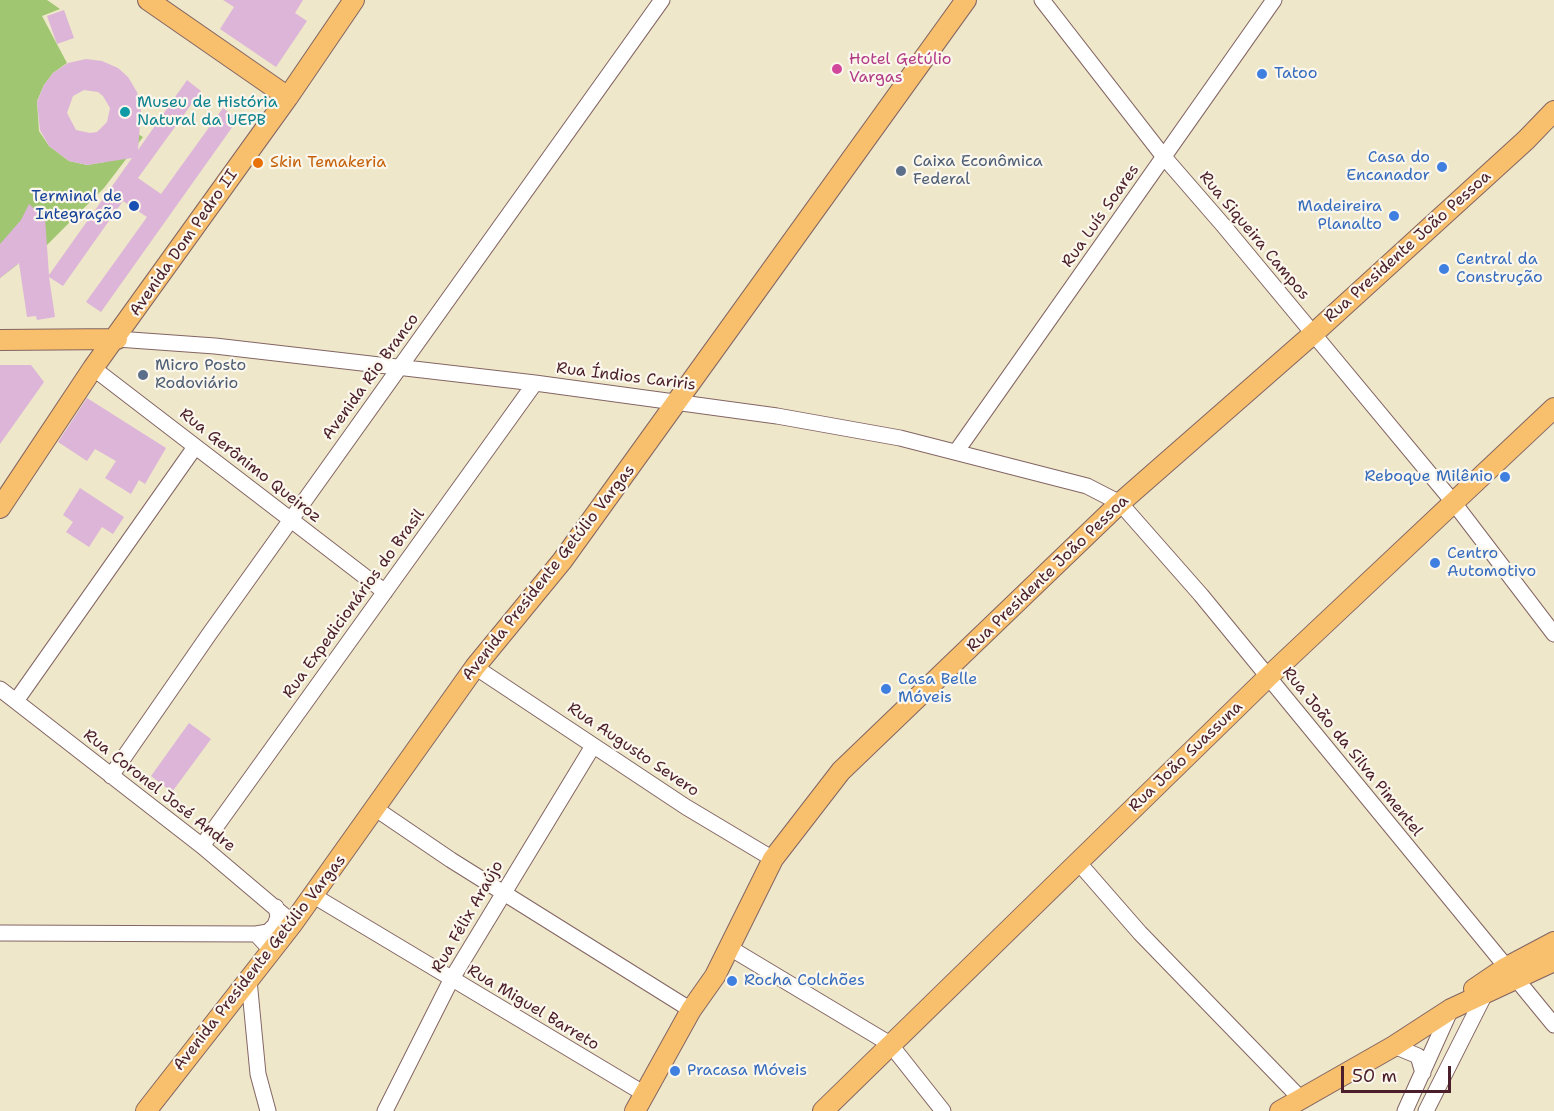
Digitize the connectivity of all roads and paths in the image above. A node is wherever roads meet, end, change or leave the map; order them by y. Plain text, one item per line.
1 (148, 0) edge
2 (354, 0) edge
3 (662, 0) edge
4 (966, 0) edge
5 (1042, 0) edge
6 (1274, 0) edge
7 (288, 98) junction
8 (1554, 111) edge
9 (1164, 158) junction
10 (1313, 334) junction
11 (117, 339) junction
12 (0, 340) edge
13 (93, 368) junction
14 (400, 368) junction
15 (536, 383) junction
16 (679, 402) junction
17 (1554, 408) edge
18 (195, 447) junction
19 (956, 452) junction
20 (1120, 503) junction
21 (1454, 503) junction
22 (0, 508) edge
23 (290, 520) junction
24 (385, 592) junction
25 (1554, 634) edge
26 (476, 667) junction
27 (1268, 677) junction
28 (0, 689) edge
29 (16, 701) junction
30 (593, 746) junction
31 (111, 776) junction
32 (376, 809) junction
33 (202, 846) junction
34 (773, 859) junction
35 (1078, 862) junction
36 (504, 891) junction
37 (314, 896) junction
38 (276, 907) junction
39 (293, 923) junction
40 (0, 933) edge
41 (256, 934) junction
42 (1554, 942) edge
43 (730, 948) junction
44 (271, 950) junction
45 (1554, 961) edge
46 (1510, 974) junction
47 (249, 980) junction
48 (452, 980) junction
49 (1485, 994) junction
50 (1451, 1009) junction
51 (690, 1010) junction
52 (1554, 1025) edge
53 (890, 1044) junction
54 (1394, 1046) junction
55 (1423, 1073) junction
56 (1300, 1099) junction
57 (639, 1102) edge
58 (146, 1111) edge
59 (268, 1111) edge
60 (385, 1111) edge
61 (823, 1111) edge
62 (943, 1111) edge
63 (1280, 1111) edge
64 (1405, 1111) edge
65 (1426, 1111) edge

1 - 7 main road
2 - 7 main road, Avenida Dom Pedro II
3 - 14 street, Avenida Rio Branco
4 - 16 main road, Avenida Presidente Getúlio Vargas
5 - 9 street, Rua Siqueira Campos
6 - 9 street, Rua Luís Soares
7 - 11 main road, Avenida Dom Pedro II
8 - 10 main road, Rua Presidente João Pessoa
9 - 10 street, Rua Siqueira Campos
9 - 19 street, Rua Luís Soares
10 - 20 main road, Rua Presidente João Pessoa
10 - 21 street, Rua Siqueira Campos
11 - 12 main road
11 - 13 main road, Avenida Dom Pedro II
11 - 14 street, Rua Índios Cariris
13 - 18 street, Rua Gerônimo Queiroz
13 - 22 main road, Avenida Dom Pedro II
14 - 15 street, Rua Índios Cariris
14 - 23 street, Avenida Rio Branco
15 - 16 street, Rua Índios Cariris
15 - 24 street, Rua Expedicionários do Brasil
16 - 19 street, Rua Índios Cariris
16 - 26 main road, Avenida Presidente Getúlio Vargas
17 - 21 main road, Rua João Suassuna
18 - 23 street, Rua Gerônimo Queiroz
18 - 29 street
19 - 20 street, Rua Índios Cariris
20 - 27 street, Rua João da Silva Pimentel
20 - 34 main road, Rua Presidente João Pessoa
21 - 25 street, Rua Siqueira Campos
21 - 27 main road, Rua João Suassuna
23 - 24 street, Rua Gerônimo Queiroz
23 - 31 street, Avenida Rio Branco
24 - 33 street, Rua Expedicionários do Brasil
26 - 30 street, Rua Augusto Severo
26 - 32 main road, Avenida Presidente Getúlio Vargas
27 - 35 main road, Rua João Suassuna
27 - 46 street, Rua João da Silva Pimentel
28 - 29 street, Rua Coronel José Andre
29 - 31 street, Rua Coronel José Andre
30 - 34 street, Rua Augusto Severo
30 - 36 street, Rua Félix Araújo
31 - 33 street, Rua Coronel José Andre
32 - 36 street
32 - 37 main road, Avenida Presidente Getúlio Vargas
33 - 38 street, Rua Coronel José Andre
34 - 43 main road, Rua Presidente João Pessoa
35 - 53 main road, Rua João Suassuna
35 - 56 street
36 - 48 street, Rua Félix Araújo
36 - 51 street
37 - 39 main road, Avenida Presidente Getúlio Vargas
37 - 48 street, Rua Miguel Barreto
38 - 39 street, Rua Coronel José Andre
38 - 41 street
39 - 44 main road, Avenida Presidente Getúlio Vargas
40 - 41 street
41 - 44 street
42 - 46 main road
43 - 51 main road, Rua Presidente João Pessoa
43 - 53 street
44 - 47 main road, Avenida Presidente Getúlio Vargas
45 - 46 main road
46 - 49 main road
46 - 50 main road
46 - 52 street, Rua João da Silva Pimentel
47 - 58 main road, Avenida Presidente Getúlio Vargas
47 - 59 street
48 - 57 street, Rua Miguel Barreto
48 - 60 street, Rua Félix Araújo
49 - 50 main road
49 - 65 street
50 - 54 main road
50 - 55 street
51 - 57 main road, Rua Presidente João Pessoa
53 - 61 main road, Rua João Suassuna
53 - 62 street
54 - 55 street
54 - 56 main road
55 - 64 street
56 - 63 main road

